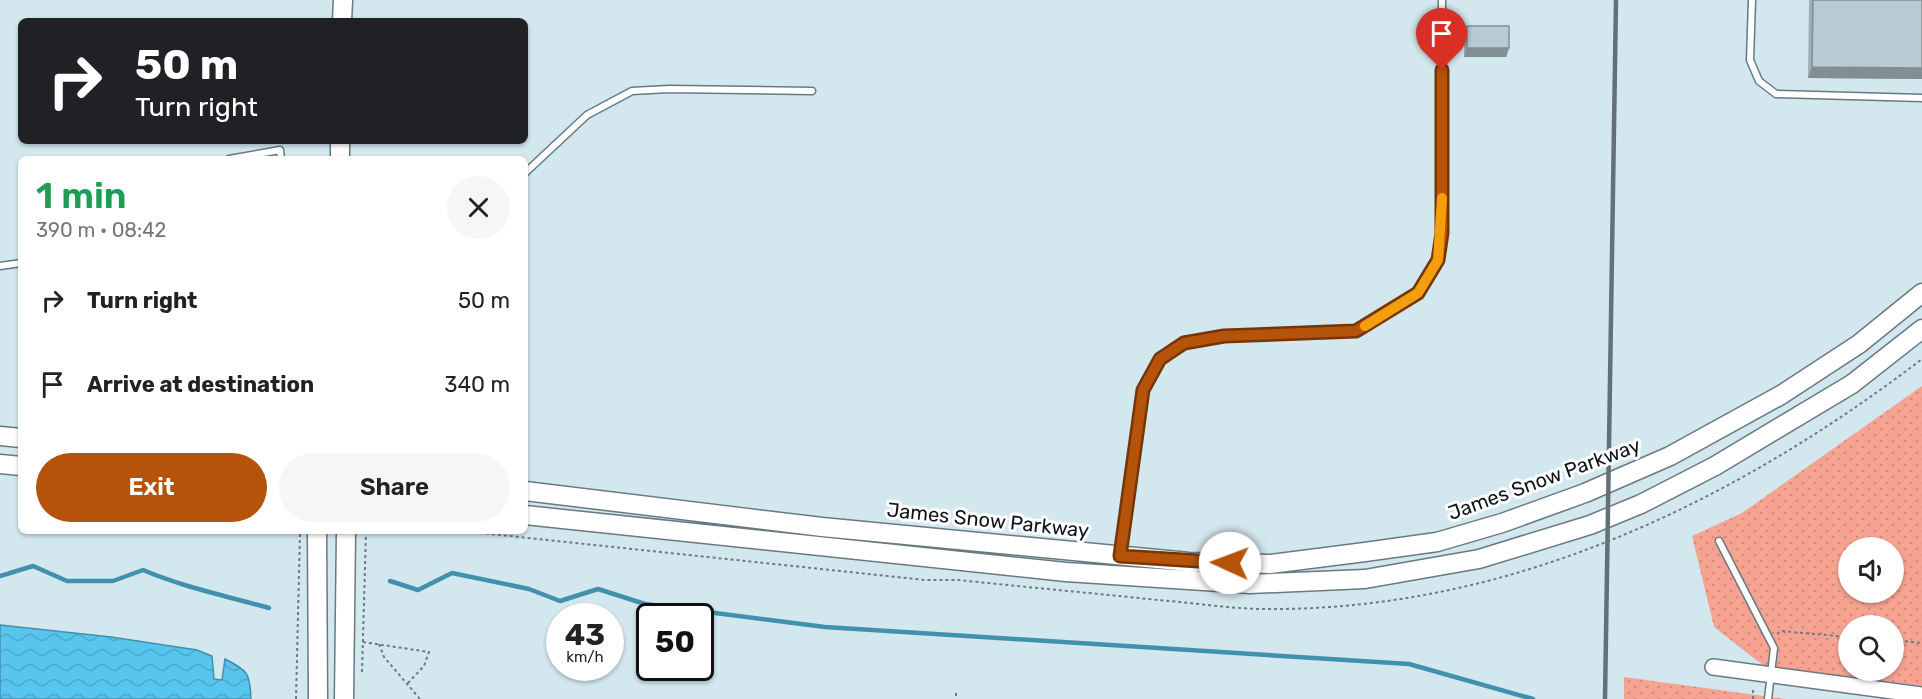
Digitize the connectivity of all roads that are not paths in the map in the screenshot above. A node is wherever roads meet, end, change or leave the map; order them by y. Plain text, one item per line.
1 (343, 0) edge
2 (1442, 0) edge
3 (1752, 0) edge
4 (342, 18) edge
5 (812, 91) dead end
6 (1922, 98) edge
7 (246, 156) edge
8 (281, 156) edge
9 (528, 169) edge
10 (18, 263) edge
11 (0, 266) edge
12 (1922, 293) edge
13 (1922, 329) edge
14 (0, 436) edge
15 (18, 438) edge
16 (0, 464) edge
17 (18, 466) edge
18 (528, 491) edge
19 (528, 515) edge
20 (317, 534) edge
21 (346, 534) edge
22 (1719, 541) dead end
23 (1120, 556) junction
24 (1713, 667) dead end
25 (1770, 675) junction
26 (1914, 696) edge
27 (318, 699) edge
28 (344, 699) edge
29 (1768, 699) edge

1 - 4 main road
2 - 23 lane
3 - 6 lane
5 - 9 lane
7 - 8 lane
10 - 11 lane
12 - 23 main road, James Snow Parkway
13 - 19 main road
14 - 15 main road
16 - 17 main road
18 - 23 main road, James Snow Parkway
20 - 27 main road
21 - 28 main road
22 - 25 lane
24 - 25 street
25 - 26 street
25 - 29 lane

